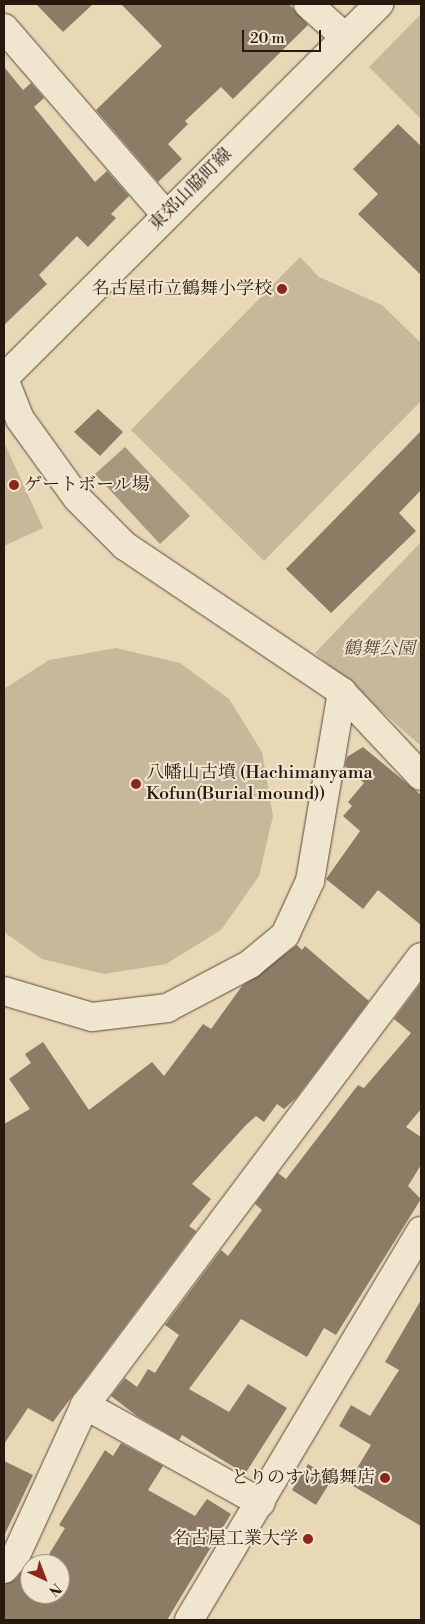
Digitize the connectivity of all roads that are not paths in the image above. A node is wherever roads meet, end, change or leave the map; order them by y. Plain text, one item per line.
1 (308, 4) edge
2 (379, 4) edge
3 (4, 28) edge
4 (345, 37) junction
5 (166, 215) junction
6 (4, 378) edge
7 (342, 692) junction
8 (421, 776) edge
9 (421, 957) edge
10 (4, 991) edge
11 (421, 1231) edge
12 (84, 1405) junction
13 (261, 1502) junction
14 (4, 1569) edge
15 (189, 1620) edge

1 - 4 street
2 - 4 street, 東郊山脇町線
3 - 5 street
4 - 5 street, 東郊山脇町線
5 - 6 street, 東郊山脇町線
6 - 7 street
7 - 8 street
7 - 10 street
9 - 12 street
11 - 13 street
12 - 13 street
12 - 14 street
13 - 15 street

